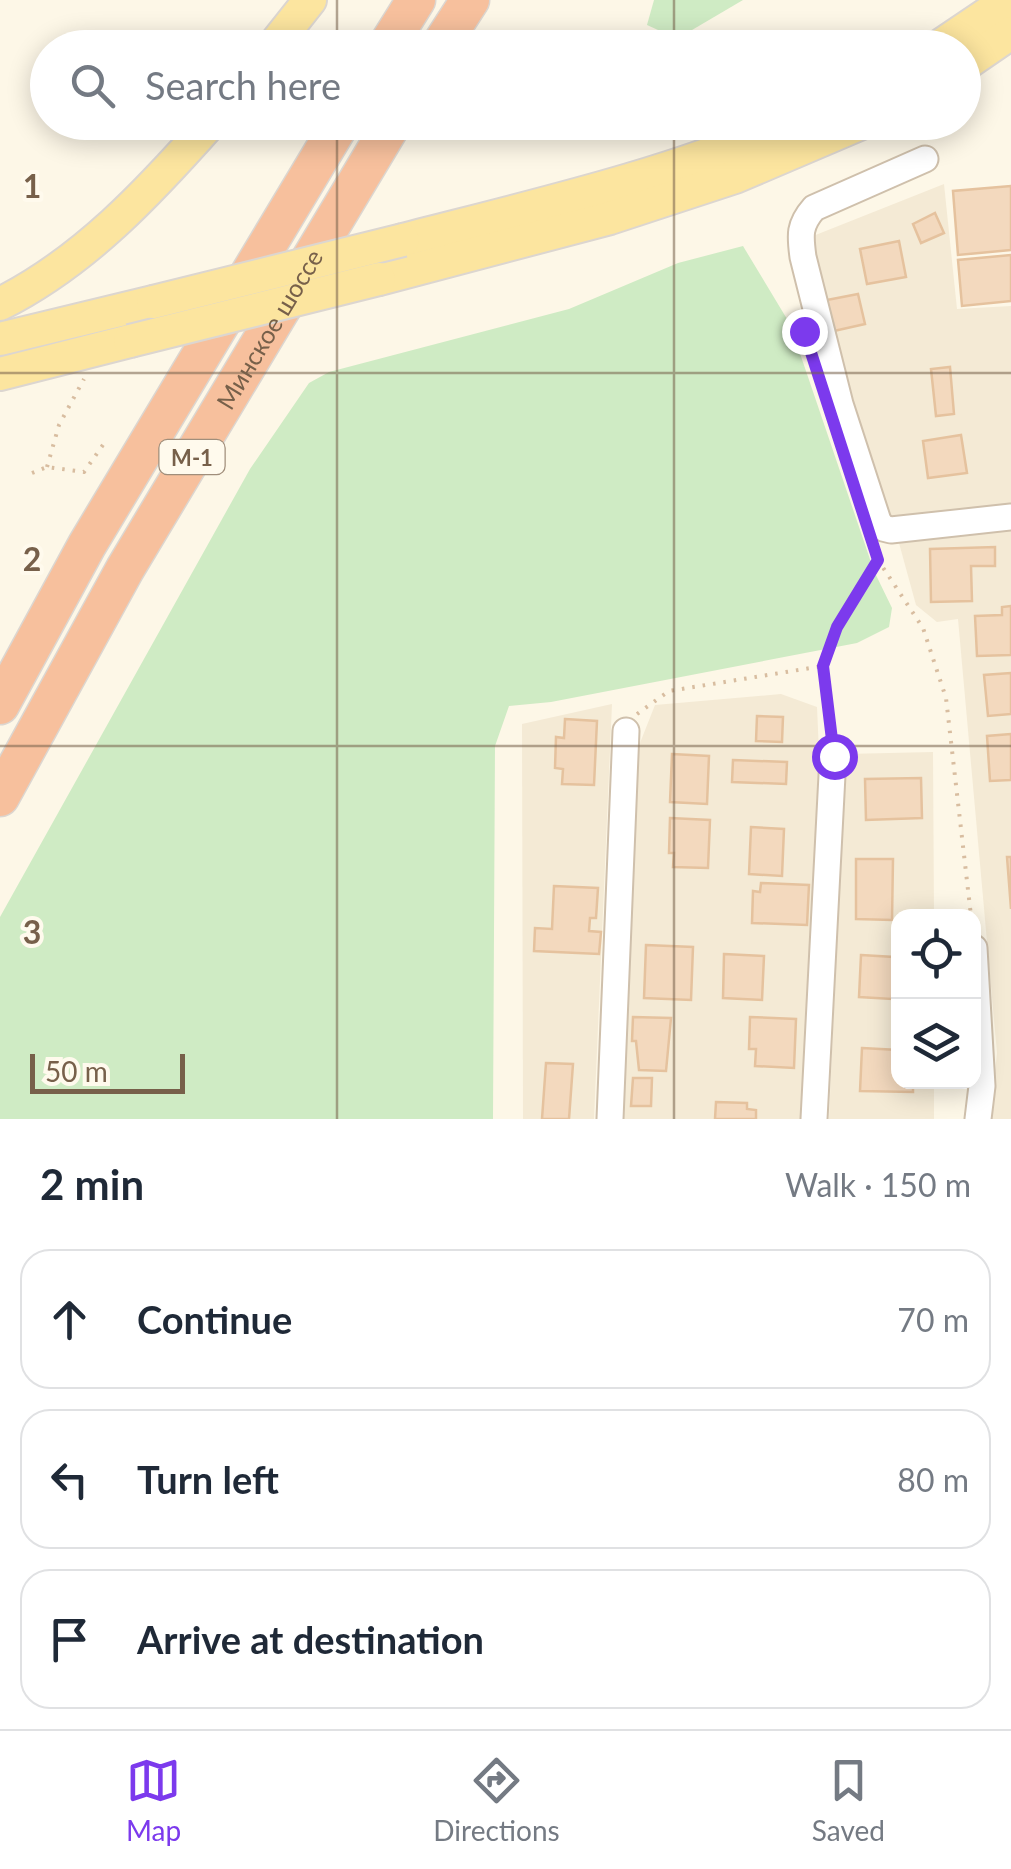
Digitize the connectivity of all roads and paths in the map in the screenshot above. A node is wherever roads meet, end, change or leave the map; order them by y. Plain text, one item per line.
1 (310, 0) edge
2 (416, 0) edge
3 (470, 0) edge
4 (1008, 0) edge
5 (286, 30) edge
6 (397, 30) edge
7 (451, 30) edge
8 (964, 30) edge
9 (1011, 33) edge
10 (981, 53) edge
11 (195, 140) edge
12 (330, 140) edge
13 (383, 140) edge
14 (750, 140) edge
15 (822, 140) edge
16 (925, 158) dead end
17 (0, 304) edge
18 (0, 338) edge
19 (0, 374) edge
20 (86, 374) dead end
21 (104, 442) dead end
22 (47, 467) junction
23 (32, 473) dead end
24 (1011, 517) edge
25 (873, 542) dead end
26 (878, 560) junction
27 (823, 666) junction
28 (0, 704) edge
29 (626, 731) joint
30 (834, 756) joint
31 (0, 797) edge
32 (969, 909) edge
33 (977, 999) edge
34 (610, 1119) edge
35 (814, 1119) edge
36 (978, 1119) edge

1 - 5 main road
2 - 6 highway
3 - 7 highway
4 - 8 main road
9 - 10 main road
11 - 17 main road
12 - 28 highway, Минское шоссе / М-1
13 - 31 highway, Минское шоссе / М-1
14 - 18 main road, bridge
15 - 19 main road, bridge
16 - 24 street
20 - 22 path
21 - 22 path
22 - 23 path
25 - 26 path
26 - 27 path
26 - 32 path
27 - 29 path
27 - 30 path
29 - 34 street
30 - 35 street
33 - 36 street

